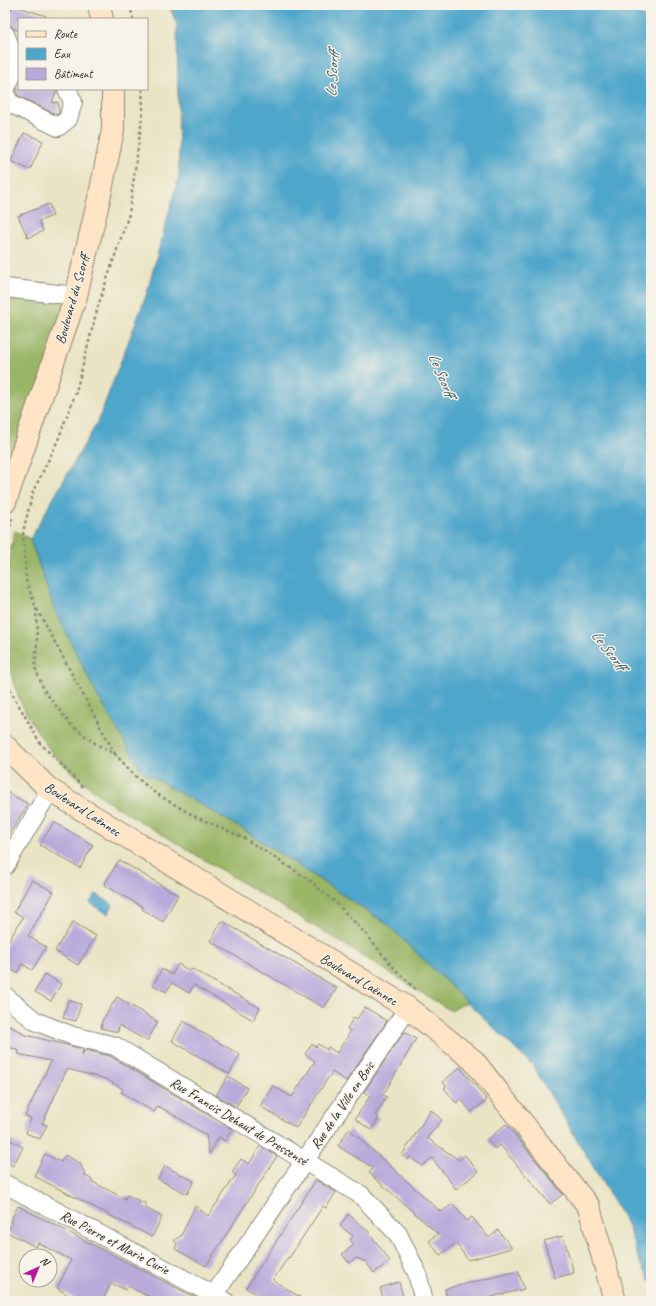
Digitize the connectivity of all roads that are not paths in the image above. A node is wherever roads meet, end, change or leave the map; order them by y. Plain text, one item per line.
1 (99, 5) edge
2 (102, 18) edge
3 (5, 34) edge
4 (18, 64) edge
5 (67, 90) edge
6 (114, 90) edge
7 (5, 288) edge
8 (76, 296) junction
9 (5, 502) edge
10 (5, 729) edge
11 (5, 746) edge
12 (50, 790) junction
13 (5, 866) edge
14 (5, 996) edge
15 (413, 1001) junction
16 (304, 1161) junction
17 (5, 1184) edge
18 (216, 1299) edge
19 (424, 1301) edge
20 (615, 1301) edge

1 - 2 main road
3 - 4 street
4 - 5 street
6 - 8 main road, Boulevard du Scorff
7 - 8 street
8 - 9 main road, Boulevard du Scorff
10 - 11 main road
11 - 12 main road, Boulevard Laënnec
12 - 13 street
12 - 15 main road, Boulevard Laënnec
14 - 16 street, Rue Francis Dehaut de Pressensé
15 - 16 street, Rue de la Ville en Bois
15 - 20 main road, Boulevard Laënnec
16 - 18 street, Rue de la Ville en Bois
16 - 19 street, Rue Francis Dehaut de Pressensé
17 - 18 street, Rue Pierre et Marie Curie

